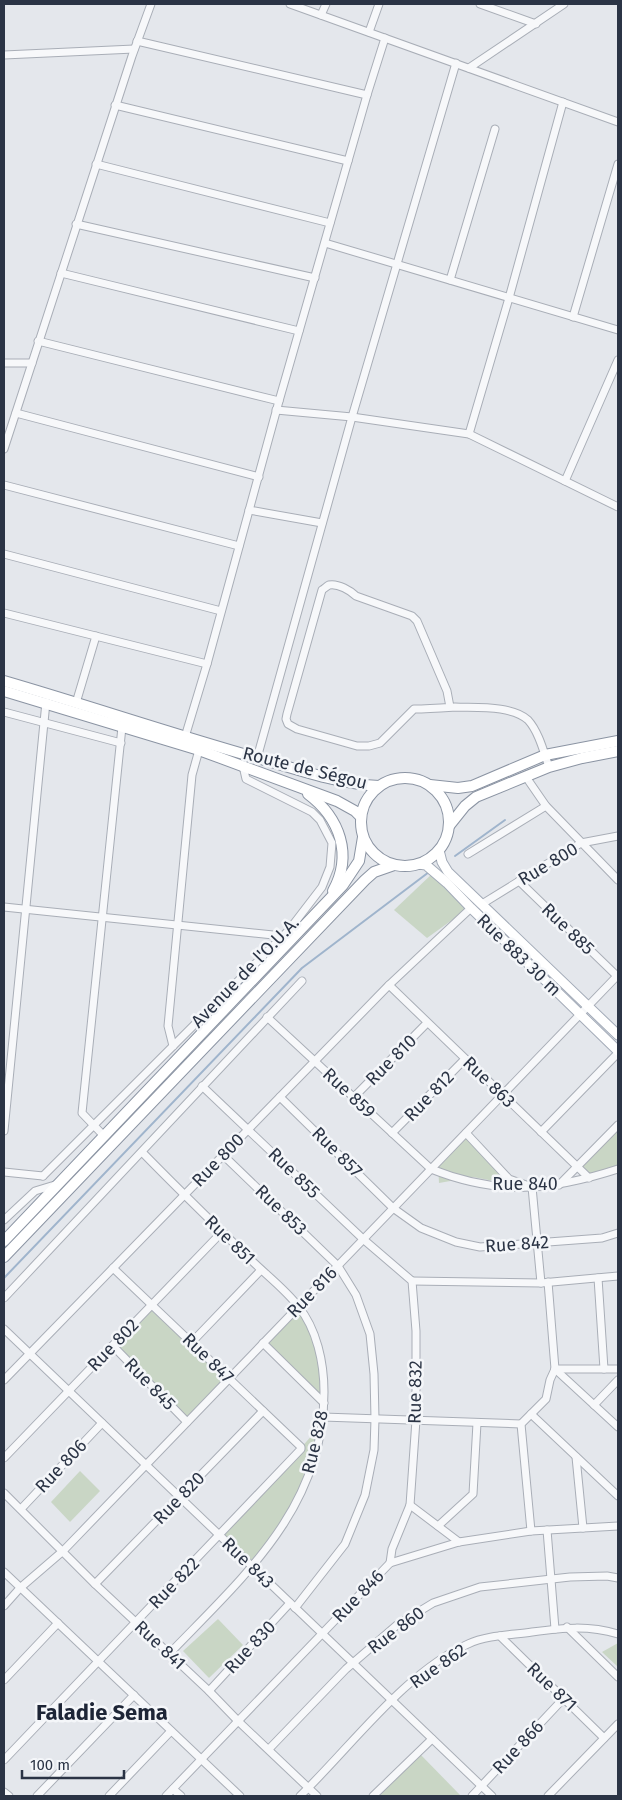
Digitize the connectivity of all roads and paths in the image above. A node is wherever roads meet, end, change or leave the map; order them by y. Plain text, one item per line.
1 (151, 4) edge
2 (290, 4) edge
3 (326, 4) edge
4 (379, 4) edge
5 (480, 4) edge
6 (564, 4) edge
7 (321, 15) junction
8 (536, 24) junction
9 (369, 32) junction
10 (386, 38) junction
11 (135, 45) junction
12 (4, 55) edge
13 (456, 64) junction
14 (469, 68) junction
15 (367, 95) junction
16 (563, 102) junction
17 (115, 105) junction
18 (618, 122) edge
19 (495, 129) dead end
20 (348, 161) junction
21 (96, 164) junction
22 (618, 164) edge
23 (330, 223) junction
24 (76, 224) junction
25 (325, 243) junction
26 (397, 264) junction
27 (60, 273) junction
28 (315, 278) junction
29 (450, 280) junction
30 (509, 298) junction
31 (573, 317) junction
32 (618, 330) edge
33 (299, 331) junction
34 (38, 342) junction
35 (618, 360) edge
36 (4, 363) edge
37 (32, 363) junction
38 (279, 400) junction
39 (276, 410) junction
40 (16, 413) junction
41 (352, 417) junction
42 (469, 434) junction
43 (4, 448) edge
44 (258, 477) junction
45 (565, 481) junction
46 (4, 485) edge
47 (618, 507) edge
48 (249, 510) junction
49 (322, 523) junction
50 (239, 546) junction
51 (4, 554) edge
52 (221, 611) junction
53 (4, 613) edge
54 (96, 636) junction
55 (206, 664) junction
56 (4, 681) edge
57 (4, 691) edge
58 (46, 702) junction
59 (76, 703) junction
60 (450, 707) junction
61 (4, 712) edge
62 (45, 723) junction
63 (122, 727) junction
64 (185, 737) junction
65 (618, 741) edge
66 (120, 743) junction
67 (199, 750) junction
68 (618, 751) edge
69 (545, 755) junction
70 (257, 758) junction
71 (242, 766) junction
72 (549, 767) junction
73 (526, 776) junction
74 (288, 783) junction
75 (430, 785) junction
76 (379, 786) junction
77 (546, 806) junction
78 (361, 818) junction
79 (449, 826) junction
80 (618, 836) edge
81 (363, 837) junction
82 (581, 842) junction
83 (439, 850) junction
84 (468, 854) dead end
85 (418, 864) junction
86 (394, 865) junction
87 (519, 880) junction
88 (618, 880) edge
89 (482, 904) junction
90 (324, 906) junction
91 (4, 907) edge
92 (471, 908) junction
93 (26, 909) junction
94 (102, 917) junction
95 (178, 925) junction
96 (289, 930) junction
97 (283, 936) junction
98 (283, 948) junction
99 (618, 976) edge
100 (302, 981) dead end
101 (389, 985) junction
102 (576, 994) junction
103 (568, 1003) junction
104 (588, 1006) junction
105 (580, 1015) junction
106 (267, 1017) junction
107 (427, 1023) junction
108 (618, 1035) edge
109 (173, 1046) junction
110 (618, 1052) edge
111 (465, 1059) junction
112 (315, 1061) junction
113 (202, 1086) junction
114 (503, 1095) junction
115 (280, 1097) junction
116 (354, 1097) junction
117 (94, 1126) junction
118 (618, 1126) edge
119 (248, 1130) junction
120 (4, 1131) edge
121 (541, 1132) junction
122 (392, 1133) junction
123 (466, 1133) junction
124 (104, 1136) junction
125 (142, 1152) junction
126 (223, 1155) junction
127 (577, 1167) junction
128 (431, 1169) junction
129 (618, 1169) edge
130 (4, 1172) edge
131 (44, 1176) junction
132 (589, 1178) junction
133 (58, 1184) junction
134 (559, 1185) junction
135 (44, 1187) junction
136 (532, 1187) junction
137 (184, 1195) junction
138 (42, 1200) junction
139 (394, 1208) junction
140 (4, 1220) edge
141 (222, 1232) junction
142 (618, 1233) edge
143 (363, 1239) junction
144 (4, 1241) edge
145 (536, 1242) junction
146 (4, 1257) edge
147 (338, 1266) junction
148 (113, 1268) junction
149 (261, 1270) junction
150 (618, 1276) edge
151 (598, 1278) junction
152 (412, 1281) junction
153 (544, 1283) junction
154 (4, 1298) edge
155 (152, 1305) junction
156 (299, 1306) junction
157 (4, 1329) edge
158 (191, 1343) junction
159 (263, 1344) junction
160 (112, 1346) junction
161 (30, 1354) junction
162 (555, 1369) junction
163 (604, 1369) junction
164 (618, 1369) edge
165 (229, 1379) junction
166 (4, 1380) edge
167 (618, 1380) edge
168 (69, 1391) junction
169 (324, 1403) junction
170 (594, 1405) junction
171 (263, 1411) junction
172 (530, 1414) junction
173 (323, 1417) junction
174 (375, 1419) junction
175 (416, 1420) junction
176 (187, 1422) junction
177 (102, 1423) junction
178 (477, 1423) junction
179 (521, 1424) junction
180 (618, 1427) edge
181 (302, 1449) joint
182 (576, 1456) junction
183 (4, 1458) edge
184 (146, 1465) junction
185 (4, 1493) edge
186 (618, 1496) edge
187 (179, 1497) junction
188 (410, 1505) junction
189 (21, 1509) junction
190 (438, 1526) junction
191 (618, 1526) edge
192 (583, 1528) junction
193 (547, 1530) junction
194 (531, 1531) junction
195 (220, 1536) junction
196 (459, 1542) junction
197 (63, 1550) junction
198 (390, 1563) junction
199 (253, 1567) junction
200 (4, 1572) edge
201 (551, 1578) junction
202 (618, 1578) edge
203 (94, 1584) junction
204 (20, 1588) junction
205 (293, 1605) junction
206 (4, 1606) edge
207 (58, 1623) junction
208 (136, 1623) junction
209 (567, 1627) junction
210 (555, 1629) junction
211 (322, 1634) junction
212 (618, 1634) edge
213 (500, 1636) junction
214 (168, 1654) junction
215 (99, 1661) junction
216 (353, 1664) junction
217 (618, 1677) edge
218 (4, 1680) edge
219 (209, 1691) junction
220 (134, 1695) junction
221 (564, 1698) junction
222 (392, 1701) junction
223 (238, 1721) junction
224 (618, 1724) edge
225 (172, 1731) junction
226 (604, 1738) junction
227 (432, 1739) junction
228 (270, 1749) junction
229 (4, 1760) edge
230 (201, 1760) junction
231 (482, 1787) junction
232 (174, 1788) junction
233 (309, 1788) junction
234 (4, 1792) edge
235 (9, 1796) edge
236 (37, 1796) edge
237 (109, 1796) edge
238 (166, 1796) edge
239 (182, 1796) edge
240 (240, 1796) edge
241 (300, 1796) edge
242 (318, 1796) edge
243 (373, 1796) edge
244 (472, 1796) edge
245 (492, 1796) edge
246 (548, 1796) edge

1 - 11 street
2 - 7 street
3 - 7 street
4 - 9 street
5 - 8 street
6 - 8 street
7 - 9 street
8 - 14 street
9 - 10 street
10 - 13 street
10 - 15 street
11 - 12 street
11 - 15 street
11 - 17 street
13 - 14 street
13 - 26 street
14 - 16 street
15 - 20 street
16 - 18 street
16 - 30 street
17 - 20 street
17 - 21 street
19 - 29 street
20 - 23 street
21 - 23 street
21 - 24 street
22 - 31 street
23 - 25 street
24 - 27 street
24 - 28 street
25 - 26 street
25 - 28 street
26 - 29 street
26 - 41 street
27 - 33 street
27 - 34 street
28 - 33 street
29 - 30 street
30 - 31 street
30 - 42 street
31 - 32 street
33 - 38 street
34 - 37 street
34 - 38 street
35 - 45 street
36 - 37 street
37 - 40 street
38 - 39 street
39 - 41 street
39 - 44 street
40 - 43 street
40 - 44 street
41 - 42 street
41 - 49 street
42 - 45 street
44 - 48 street
45 - 47 street
46 - 50 street
48 - 49 street
48 - 50 street
49 - 70 street
50 - 52 street
51 - 52 street
52 - 55 street
53 - 54 street
54 - 55 street
54 - 59 street
55 - 64 street
56 - 59 highway, Route de Ségou
57 - 58 highway, Route de Ségou
58 - 62 street
58 - 63 highway, Route de Ségou
59 - 64 highway, Route de Ségou
60 - 60 street
60 - 69 street
61 - 62 street
62 - 66 street
62 - 93 street
63 - 66 street
63 - 67 highway, Route de Ségou
64 - 70 highway, Route de Ségou
65 - 69 highway
66 - 94 street
67 - 71 highway, Route de Ségou
67 - 95 street
68 - 72 highway
69 - 72 street
69 - 75 highway
70 - 76 highway, Route de Ségou
71 - 74 highway, Route de Ségou
71 - 96 street, Avenue de l'O.U.A.
72 - 73 highway
73 - 77 street
73 - 79 highway
74 - 78 highway, Route de Ségou
74 - 90 highway
75 - 76 highway
75 - 79 highway
76 - 78 highway, Route de Ségou
77 - 82 street
77 - 84 street
78 - 81 highway
79 - 83 highway
80 - 82 street, Rue 800
81 - 86 highway
81 - 90 highway, Avenue de l'O.U.A.
82 - 87 street, Rue 800
82 - 88 street
83 - 85 highway
83 - 89 main road
85 - 86 highway
85 - 92 main road, Rue 883 30 m
86 - 146 highway, Avenue de l'O.U.A.
87 - 89 street, Rue 800
87 - 99 street, Rue 885
89 - 102 main road
90 - 98 highway, Avenue de l'O.U.A.
91 - 93 street
92 - 101 street, Rue 800
92 - 103 main road, Rue 883 30 m
93 - 94 street
93 - 120 street
94 - 95 street
94 - 117 street
95 - 97 street
95 - 109 street
96 - 97 street, Avenue de l'O.U.A.
96 - 98 street
97 - 109 street, Avenue de l'O.U.A.
98 - 124 highway, Avenue de l'O.U.A.
99 - 104 street, Rue 816
100 - 106 street
101 - 107 street, Rue 863
101 - 112 street, Rue 800
102 - 103 street
102 - 104 main road
103 - 105 main road, Rue 883 30 m
104 - 105 street, Rue 816
104 - 108 main road
105 - 110 main road, Rue 883 30 m
105 - 114 street, Rue 816
106 - 112 street, Rue 859
106 - 113 street
107 - 111 street, Rue 863
107 - 116 street, Rue 810
109 - 117 street, Avenue de l'O.U.A.
110 - 121 street
111 - 114 street, Rue 863
111 - 122 street, Rue 812
112 - 115 street, Rue 800
112 - 116 street, Rue 859
113 - 119 street, Rue 855
113 - 125 street
114 - 121 street, Rue 863
114 - 123 street, Rue 816
115 - 119 street, Rue 800
115 - 139 street, Rue 857
116 - 122 street, Rue 859
117 - 124 street
117 - 131 street, Avenue de l'O.U.A.
118 - 127 street
119 - 126 street, Rue 800
119 - 143 street, Rue 855
121 - 127 street, Rue 863
122 - 128 street, Rue 859
123 - 128 street, Rue 816
123 - 136 street
124 - 133 highway, Avenue de l'O.U.A.
125 - 137 street, Rue 851
125 - 154 street
126 - 137 street, Rue 800
126 - 147 street, Rue 853
127 - 132 street, Rue 863
127 - 134 street
128 - 136 street, Rue 840
128 - 139 street, Rue 816
129 - 132 street, Rue 840
130 - 131 street
131 - 135 street
132 - 134 street, Rue 840
133 - 135 street
133 - 138 highway, Avenue de l'O.U.A.
134 - 136 street, Rue 840
135 - 138 street
135 - 140 street
136 - 145 street
137 - 141 street, Rue 851
137 - 148 street, Rue 800
138 - 144 highway, Avenue de l'O.U.A.
139 - 143 street, Rue 816
139 - 145 street, Rue 842
141 - 149 street, Rue 851
141 - 155 street, Rue 802
142 - 145 street, Rue 842
143 - 147 street, Rue 816
143 - 152 street
145 - 153 street
147 - 156 street, Rue 816
147 - 174 street, Rue 853
148 - 155 street, Rue 847
148 - 161 street, Rue 800
149 - 156 street, Rue 851
149 - 158 street
150 - 151 street
151 - 153 street
151 - 163 street
152 - 153 street
152 - 175 street, Rue 832
153 - 162 street
155 - 158 street, Rue 847
155 - 160 street, Rue 802
156 - 159 street, Rue 816
156 - 169 street, Rue 828
157 - 161 street, Rue 843
158 - 165 street, Rue 847
159 - 165 street, Rue 816
159 - 169 street
160 - 168 street, Rue 802
160 - 176 street, Rue 845
161 - 166 street, Rue 800
161 - 168 street, Rue 843
162 - 163 street
162 - 170 street
162 - 172 street
163 - 164 street
165 - 171 street, Rue 847
165 - 176 street, Rue 816
167 - 170 street
168 - 177 street, Rue 843
168 - 183 street, Rue 802
169 - 173 street, Rue 828
170 - 180 street
171 - 181 street, Rue 847
171 - 187 street, Rue 820
172 - 179 street
172 - 182 street
173 - 174 street
173 - 199 street, Rue 828
174 - 175 street
174 - 205 street, Rue 830
175 - 178 street
175 - 188 street, Rue 832
176 - 184 street, Rue 816
177 - 184 street, Rue 843
177 - 189 street, Rue 806
178 - 179 street
178 - 190 street
179 - 194 street
181 - 195 street, Rue 822
182 - 186 street
182 - 192 street
184 - 187 street, Rue 843
184 - 197 street, Rue 816
185 - 189 street, Rue 841
187 - 195 street, Rue 843
187 - 203 street, Rue 820
188 - 190 street
188 - 198 street, Rue 832
189 - 197 street, Rue 841
190 - 196 street
191 - 192 street, Rue 846
192 - 193 street, Rue 846
193 - 194 street, Rue 846
193 - 201 street
194 - 196 street, Rue 846
195 - 199 street, Rue 843
195 - 208 street, Rue 822
196 - 198 street, Rue 846
197 - 203 street, Rue 841
197 - 204 street, Rue 816
198 - 211 street, Rue 846
199 - 205 street, Rue 843
199 - 214 street, Rue 828
200 - 204 street
201 - 202 street, Rue 860
201 - 210 street
201 - 216 street, Rue 860
203 - 208 street, Rue 841
204 - 206 street, Rue 816
204 - 207 street
205 - 211 street, Rue 843
205 - 219 street, Rue 830
207 - 215 street
207 - 218 street
208 - 214 street, Rue 841
208 - 215 street, Rue 822
209 - 210 street, Rue 862
209 - 212 street, Rue 862
209 - 217 street
210 - 213 street, Rue 862
211 - 216 street, Rue 843
211 - 223 street, Rue 846
213 - 221 street, Rue 871
213 - 222 street, Rue 862
214 - 219 street, Rue 841
215 - 220 street
215 - 229 street, Rue 822
216 - 222 street, Rue 843
216 - 228 street, Rue 860
219 - 223 street, Rue 841
220 - 225 street
220 - 236 street
221 - 226 street, Rue 871
221 - 231 street, Rue 866
222 - 227 street, Rue 843
222 - 233 street, Rue 862
223 - 228 street, Rue 841
223 - 230 street, Rue 846
224 - 226 street
225 - 230 street
225 - 237 street
226 - 246 street
227 - 231 street, Rue 843
227 - 243 street
228 - 233 street, Rue 841
230 - 232 street, Rue 846
230 - 240 street
231 - 244 street, Rue 866
231 - 245 street, Rue 843
232 - 238 street, Rue 846
232 - 239 street
233 - 241 street, Rue 862
233 - 242 street, Rue 841
234 - 235 street

